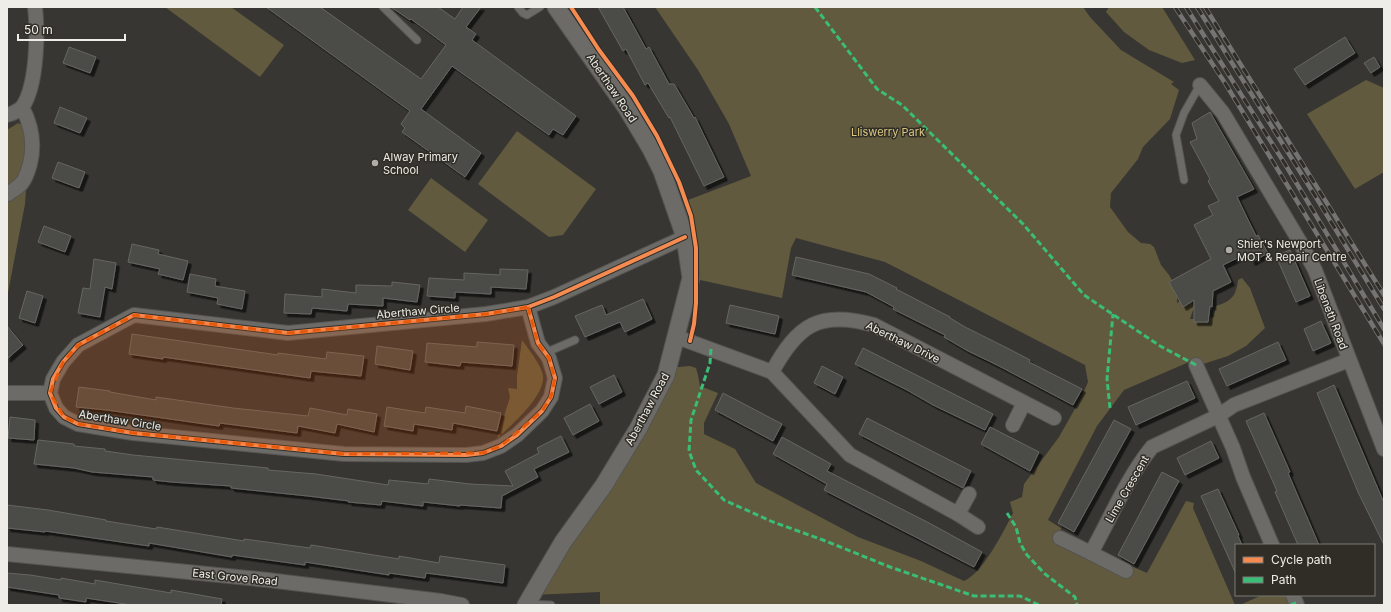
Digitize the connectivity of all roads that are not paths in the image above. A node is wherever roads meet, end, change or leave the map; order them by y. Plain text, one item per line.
1 (35, 7) edge
2 (383, 7) edge
3 (518, 7) edge
4 (540, 7) edge
5 (556, 7) edge
6 (417, 40) dead end
7 (1200, 85) joint
8 (22, 107) junction
9 (7, 115) edge
10 (1184, 180) dead end
11 (8, 194) dead end
12 (685, 237) junction
13 (528, 307) junction
14 (677, 337) junction
15 (575, 340) dead end
16 (545, 353) junction
17 (1349, 360) junction
18 (1196, 365) dead end
19 (772, 372) junction
20 (7, 393) edge
21 (50, 393) junction
22 (1024, 403) junction
23 (1218, 416) junction
24 (1054, 418) dead end
25 (1013, 425) dead end
26 (1384, 449) edge
27 (970, 494) dead end
28 (958, 514) junction
29 (978, 527) dead end
30 (1060, 538) dead end
31 (1272, 544) edge
32 (1091, 553) junction
33 (7, 554) edge
34 (1126, 571) dead end
35 (527, 604) edge
36 (462, 605) edge
37 (550, 605) edge

1 - 8 street
2 - 6 lane
3 - 4 lane
5 - 12 street, Aberthaw Road
7 - 10 lane
7 - 17 street, Libeneth Road
8 - 9 street
8 - 11 street
12 - 13 street, Aberthaw Circle
12 - 14 street, Aberthaw Road
13 - 16 street, Aberthaw Circle
13 - 21 street, Aberthaw Circle
14 - 19 street
14 - 35 street, Aberthaw Road
15 - 16 lane
16 - 21 street, Aberthaw Circle
17 - 23 street, Lime Crescent
17 - 26 street, Libeneth Road
18 - 23 street
19 - 22 street, Aberthaw Drive
19 - 28 street
20 - 21 street
22 - 24 street, Aberthaw Drive
22 - 25 street
23 - 31 street
23 - 32 street, Lime Crescent
27 - 28 street
28 - 29 street
30 - 32 street
32 - 34 street
33 - 36 street, East Grove Road
35 - 37 lane

